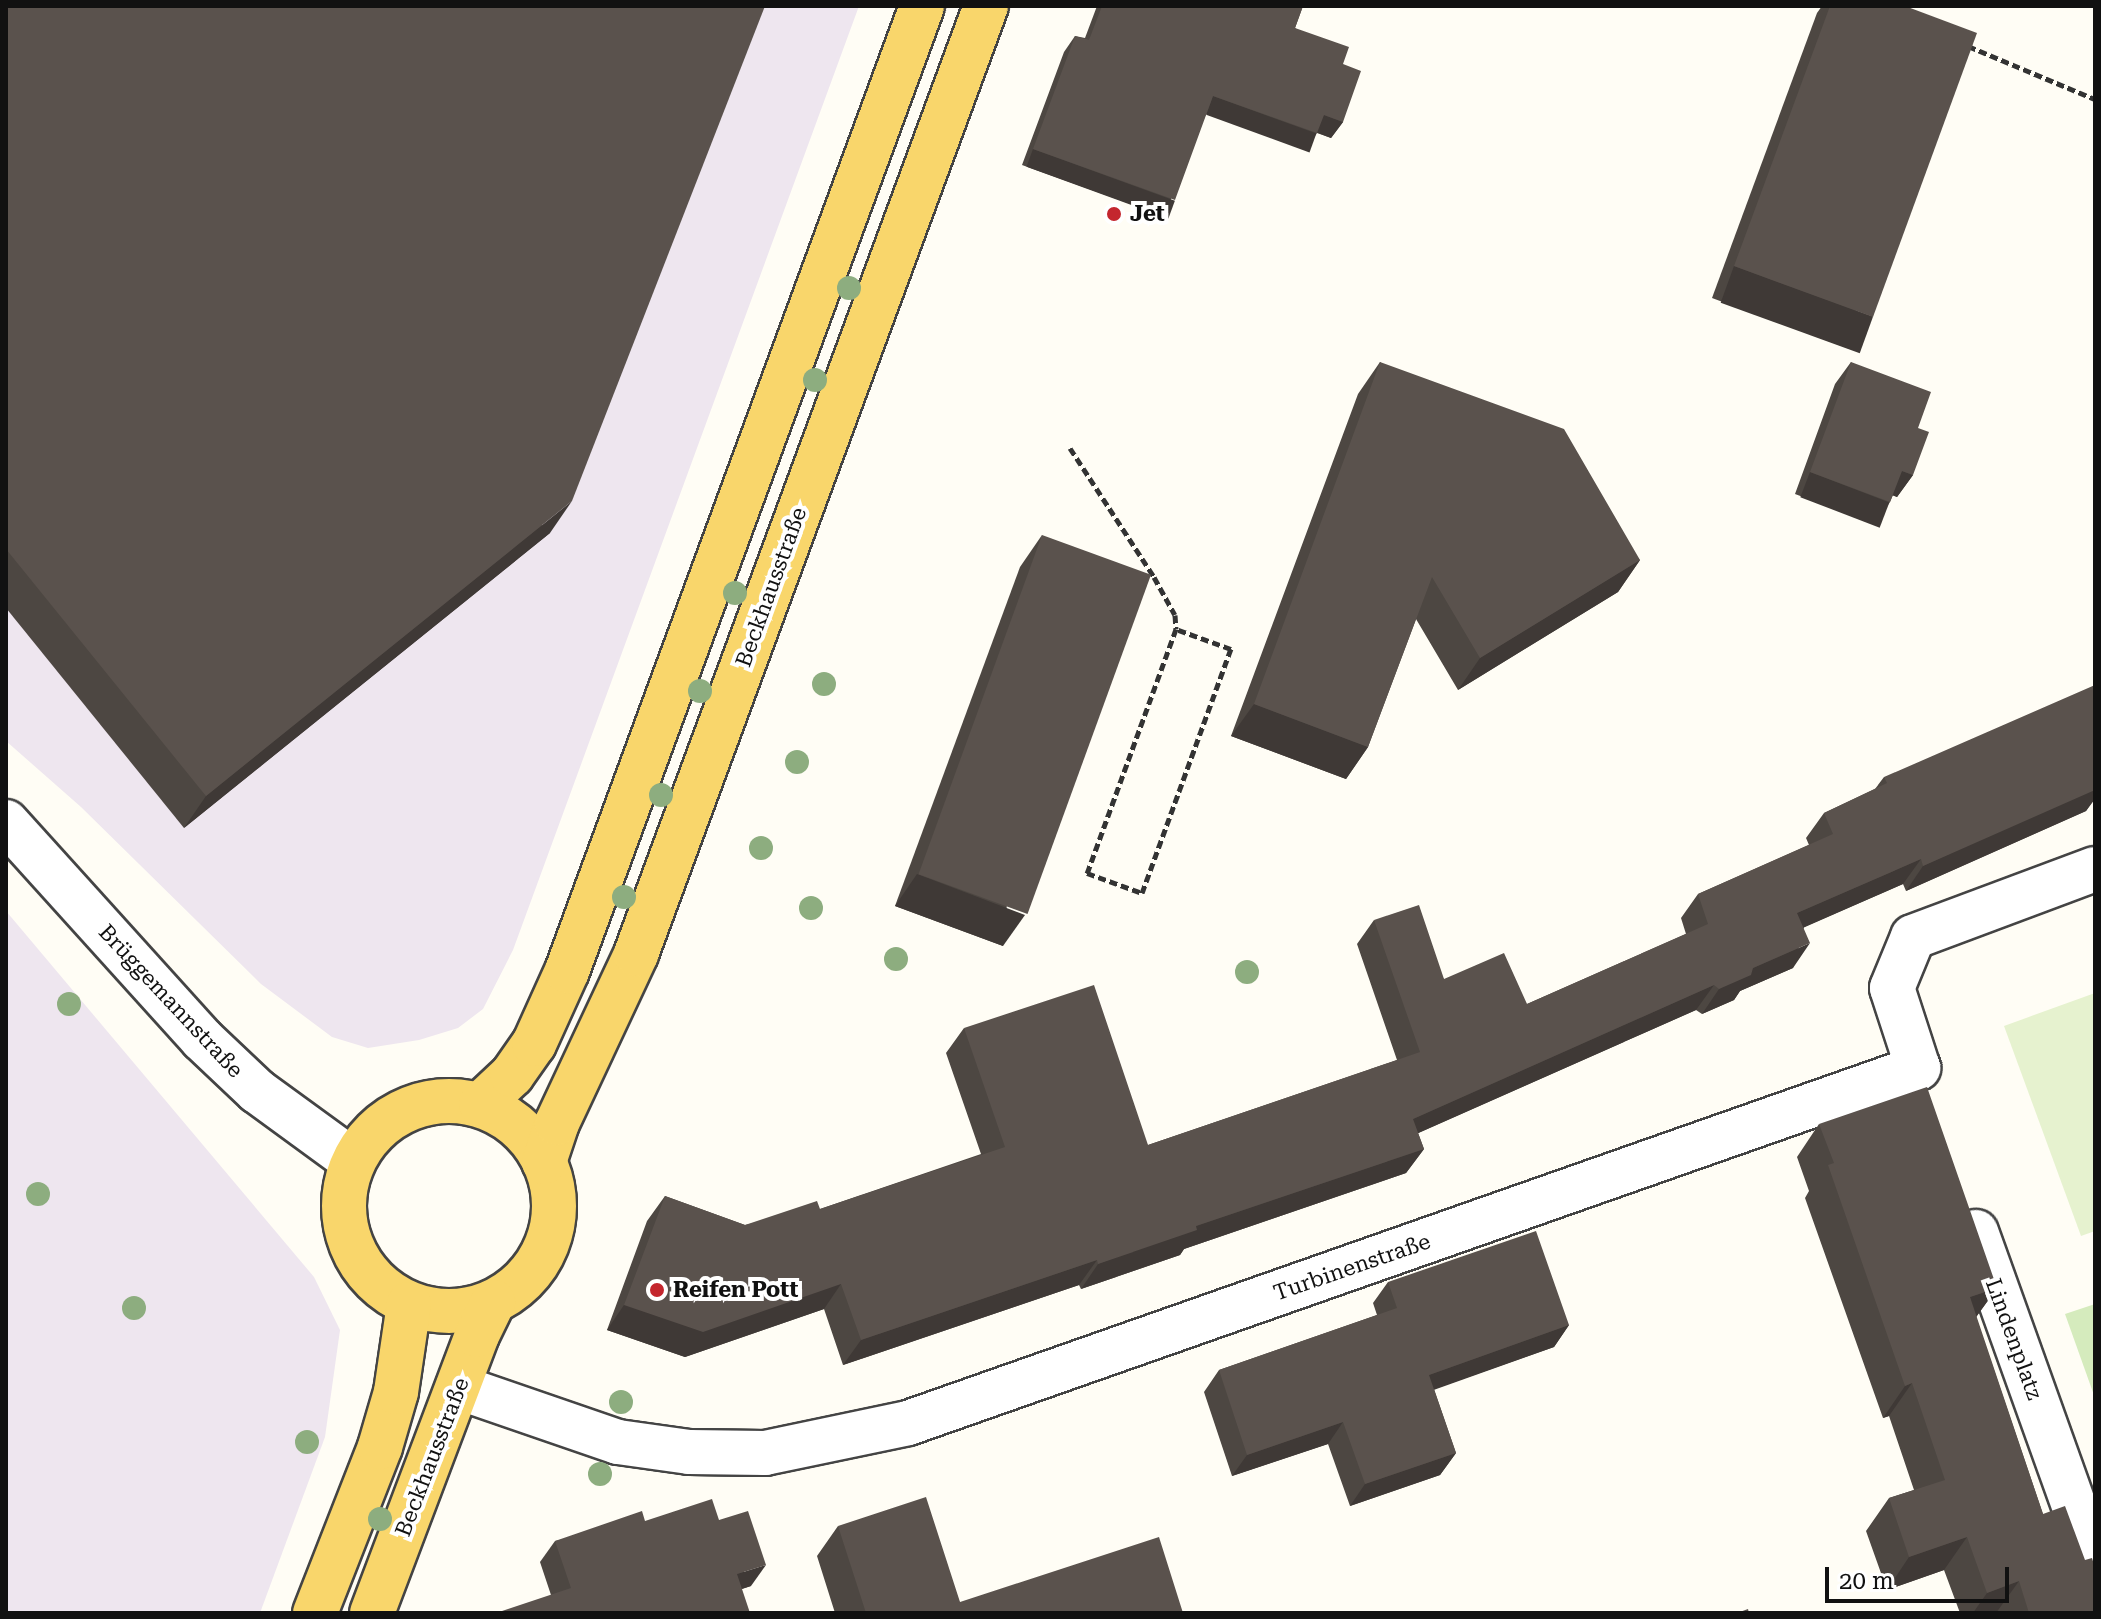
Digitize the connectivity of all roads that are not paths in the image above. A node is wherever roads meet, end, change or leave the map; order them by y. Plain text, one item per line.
1 (922, 6) edge
2 (986, 6) edge
3 (6, 822) edge
4 (2095, 869) edge
5 (1918, 1068) junction
6 (481, 1104) junction
7 (1933, 1112) edge
8 (353, 1161) junction
9 (544, 1162) junction
10 (1965, 1199) edge
11 (493, 1302) junction
12 (409, 1304) junction
13 (458, 1387) junction
14 (2095, 1565) edge
15 (315, 1613) edge
16 (372, 1613) edge

1 - 6 main road
2 - 9 main road, Beckhausstraße
3 - 8 street, Brüggemannstraße
4 - 5 street
5 - 7 street
5 - 13 street, Turbinenstraße
6 - 8 main road
6 - 9 main road
8 - 12 main road
9 - 11 main road
10 - 14 street, Lindenplatz
11 - 12 main road
11 - 13 main road, Beckhausstraße
12 - 15 main road
13 - 16 main road, Beckhausstraße

